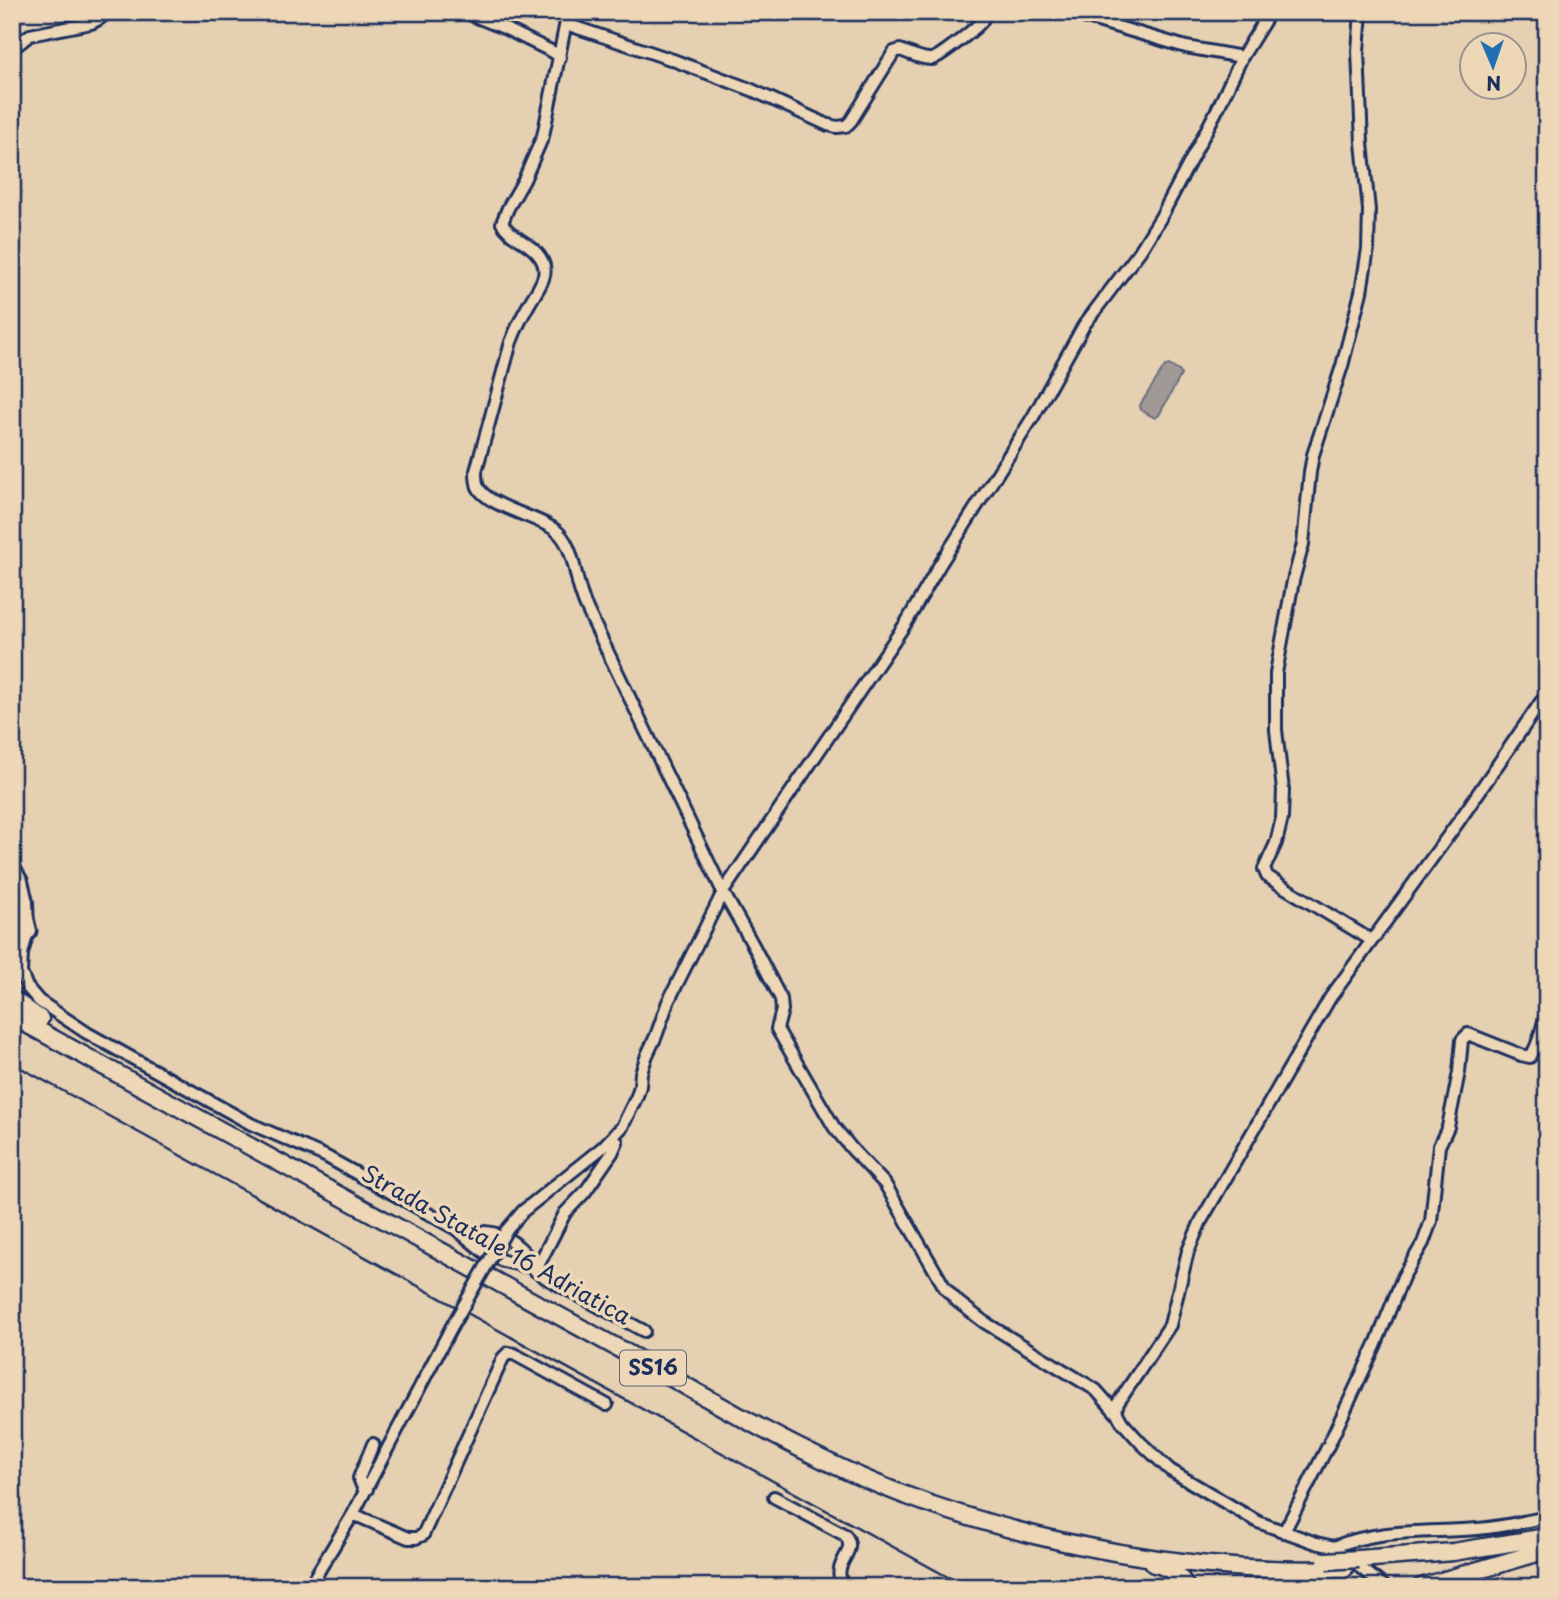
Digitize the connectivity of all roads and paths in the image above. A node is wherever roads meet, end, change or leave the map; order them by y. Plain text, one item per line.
1 (108, 12) edge
2 (464, 12) edge
3 (987, 12) edge
4 (1067, 12) edge
5 (1270, 12) edge
6 (1361, 12) edge
7 (567, 18) edge
8 (12, 49) edge
9 (560, 57) junction
10 (1242, 57) junction
11 (1547, 693) edge
12 (12, 864) edge
13 (723, 892) junction
14 (12, 897) edge
15 (28, 931) junction
16 (1371, 940) junction
17 (12, 1002) edge
18 (1547, 1013) edge
19 (12, 1016) edge
20 (613, 1137) junction
21 (456, 1229) junction
22 (541, 1273) junction
23 (644, 1331) dead end
24 (607, 1405) dead end
25 (1118, 1415) junction
26 (373, 1444) dead end
27 (367, 1489) junction
28 (774, 1497) dead end
29 (354, 1514) junction
30 (1547, 1517) edge
31 (1023, 1532) junction
32 (1284, 1532) junction
33 (1547, 1537) edge
34 (1547, 1548) edge
35 (1330, 1554) junction
36 (1365, 1564) junction
37 (309, 1587) edge
38 (844, 1587) edge
39 (1186, 1587) edge
40 (1385, 1587) edge
41 (1421, 1587) edge

1 - 8 street
2 - 9 street
3 - 7 street
4 - 10 street
5 - 10 street
6 - 16 street
7 - 9 street
9 - 13 street
10 - 13 street
11 - 16 street
12 - 15 street
13 - 20 street
13 - 25 street
14 - 15 highway
15 - 21 street
16 - 25 street
17 - 35 highway, Strada Statale 16 Adriatica / SS16
18 - 32 street
19 - 31 highway, Strada Statale 16 Adriatica / SS16
20 - 22 street
20 - 27 street, bridge
21 - 22 street
21 - 22 street
22 - 23 street
24 - 29 street
25 - 32 street
26 - 27 street
27 - 29 street
28 - 38 street
29 - 37 street
30 - 35 street
31 - 36 highway, Strada Statale 16 Adriatica / SS16
31 - 39 highway
32 - 35 street
33 - 36 highway, Strada Statale 16 Adriatica / SS16
34 - 36 highway, Strada Statale 16 Adriatica / SS16
34 - 41 highway
35 - 36 highway, Strada Statale 16 Adriatica / SS16, bridge
35 - 40 street

